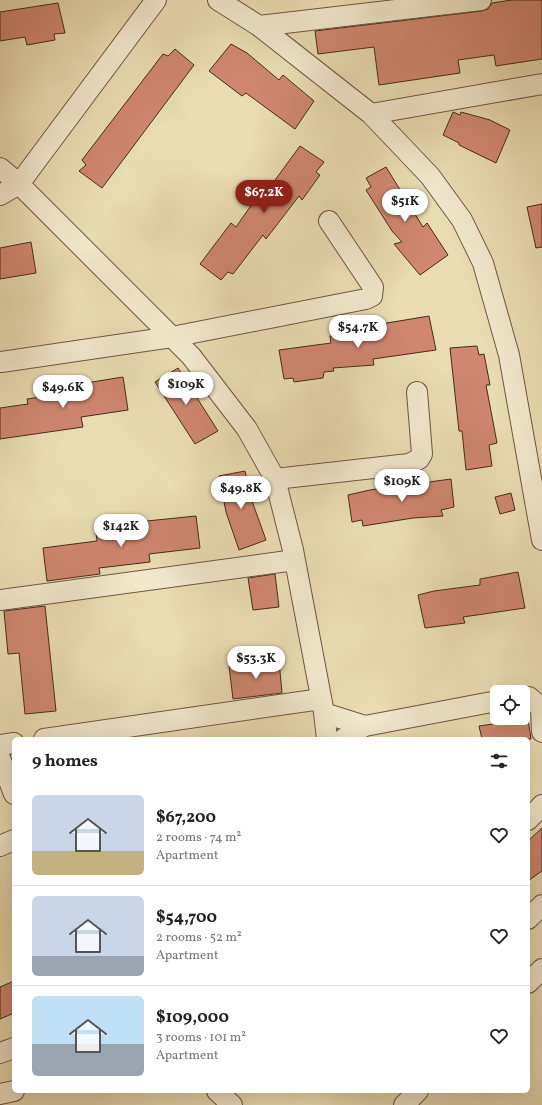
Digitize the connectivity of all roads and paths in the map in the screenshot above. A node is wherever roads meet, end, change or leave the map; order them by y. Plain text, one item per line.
1 (156, 0) edge
2 (218, 0) edge
3 (481, 0) edge
4 (258, 26) junction
5 (542, 84) edge
6 (371, 114) junction
7 (0, 168) edge
8 (19, 184) junction
9 (0, 195) edge
10 (329, 221) dead end
11 (172, 337) junction
12 (1, 362) dead end
13 (417, 392) dead end
14 (275, 479) junction
15 (538, 492) edge
16 (542, 540) edge
17 (295, 560) junction
18 (0, 600) edge
19 (530, 698) edge
20 (490, 702) edge
21 (323, 706) junction
22 (364, 726) junction
23 (542, 732) edge
24 (61, 737) edge
25 (327, 737) edge
26 (346, 737) edge
27 (12, 743) edge
28 (0, 745) edge
29 (0, 758) edge
30 (12, 789) edge
31 (542, 805) edge
32 (530, 818) edge
33 (12, 841) edge
34 (0, 846) edge
35 (542, 905) edge
36 (530, 917) edge
37 (542, 969) edge
38 (530, 981) edge
39 (12, 1049) edge
40 (0, 1053) edge
41 (12, 1091) edge
42 (219, 1093) edge
43 (416, 1093) edge
44 (0, 1094) edge
45 (232, 1105) edge
46 (404, 1105) edge

1 - 8 street
2 - 4 street
3 - 4 street
4 - 6 street
5 - 6 street
6 - 15 street
7 - 8 street
8 - 9 street
8 - 11 street
10 - 11 street
11 - 12 street
11 - 14 street
13 - 14 street
14 - 17 street
15 - 16 street
17 - 18 street
17 - 21 street
19 - 23 street
20 - 22 street
21 - 22 street
21 - 24 street
21 - 25 street
22 - 26 street
27 - 28 street
29 - 30 street
31 - 32 street
33 - 34 street
35 - 36 street
37 - 38 street
39 - 40 street
41 - 44 street
42 - 45 street
43 - 46 street

